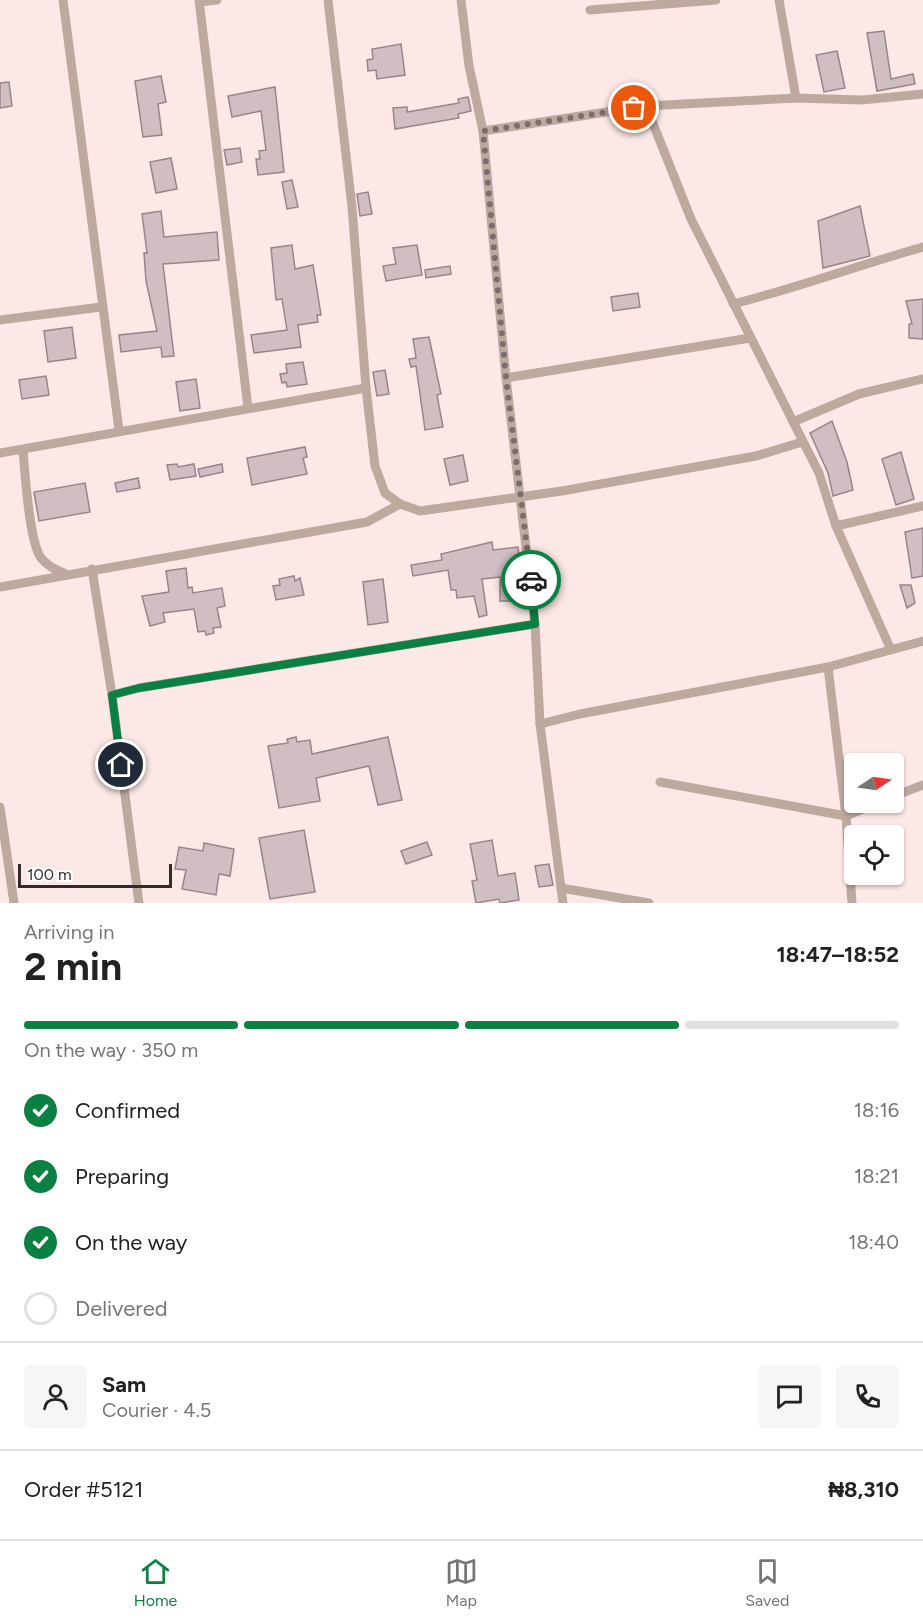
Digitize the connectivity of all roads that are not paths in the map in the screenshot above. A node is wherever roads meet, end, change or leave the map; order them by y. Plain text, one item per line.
1 (63, 0) edge
2 (217, 0) edge
3 (328, 0) edge
4 (461, 0) edge
5 (716, 0) edge
6 (779, 0) edge
7 (200, 1) edge
8 (590, 10) dead end
9 (923, 94) edge
10 (796, 98) junction
11 (646, 106) junction
12 (483, 131) junction
13 (923, 247) edge
14 (733, 304) junction
15 (101, 307) junction
16 (0, 320) edge
17 (750, 338) junction
18 (506, 378) junction
19 (923, 379) edge
20 (366, 388) junction
21 (248, 408) junction
22 (793, 422) junction
23 (119, 430) junction
24 (802, 442) junction
25 (22, 450) junction
26 (0, 453) edge
27 (522, 498) junction
28 (400, 504) junction
29 (923, 506) edge
30 (836, 526) junction
31 (92, 569) junction
32 (66, 574) junction
33 (0, 587) edge
34 (535, 624) junction
35 (923, 641) edge
36 (891, 650) junction
37 (828, 667) junction
38 (112, 695) junction
39 (540, 724) junction
40 (660, 782) dead end
41 (923, 785) edge
42 (904, 792) edge
43 (0, 807) edge
44 (853, 813) edge
45 (846, 816) junction
46 (2, 831) edge
47 (561, 888) junction
48 (14, 903) edge
49 (139, 903) edge
50 (563, 903) edge
51 (649, 903) edge
52 (852, 903) edge

1 - 15 street
2 - 7 street
3 - 20 street
4 - 12 street
5 - 8 street
6 - 10 street
7 - 21 street
9 - 10 street
10 - 11 street
11 - 12 street
11 - 14 street
12 - 18 street
13 - 14 street
14 - 17 street
15 - 16 street
15 - 23 street
17 - 18 street
17 - 22 street
18 - 27 street
19 - 22 street
20 - 21 street
20 - 28 street
21 - 23 street
22 - 24 street
23 - 25 street
24 - 27 street
24 - 30 street
25 - 26 street
25 - 32 street
27 - 28 street
27 - 34 street
28 - 31 street
29 - 30 street
30 - 36 street
31 - 32 street
31 - 38 street
32 - 33 street
34 - 38 street
34 - 39 street
35 - 36 street
36 - 37 street
37 - 39 street
37 - 45 street
38 - 49 street
39 - 47 street
40 - 45 street
41 - 42 street
43 - 46 street
44 - 45 street
45 - 52 street
46 - 48 street
47 - 50 street
47 - 51 street

